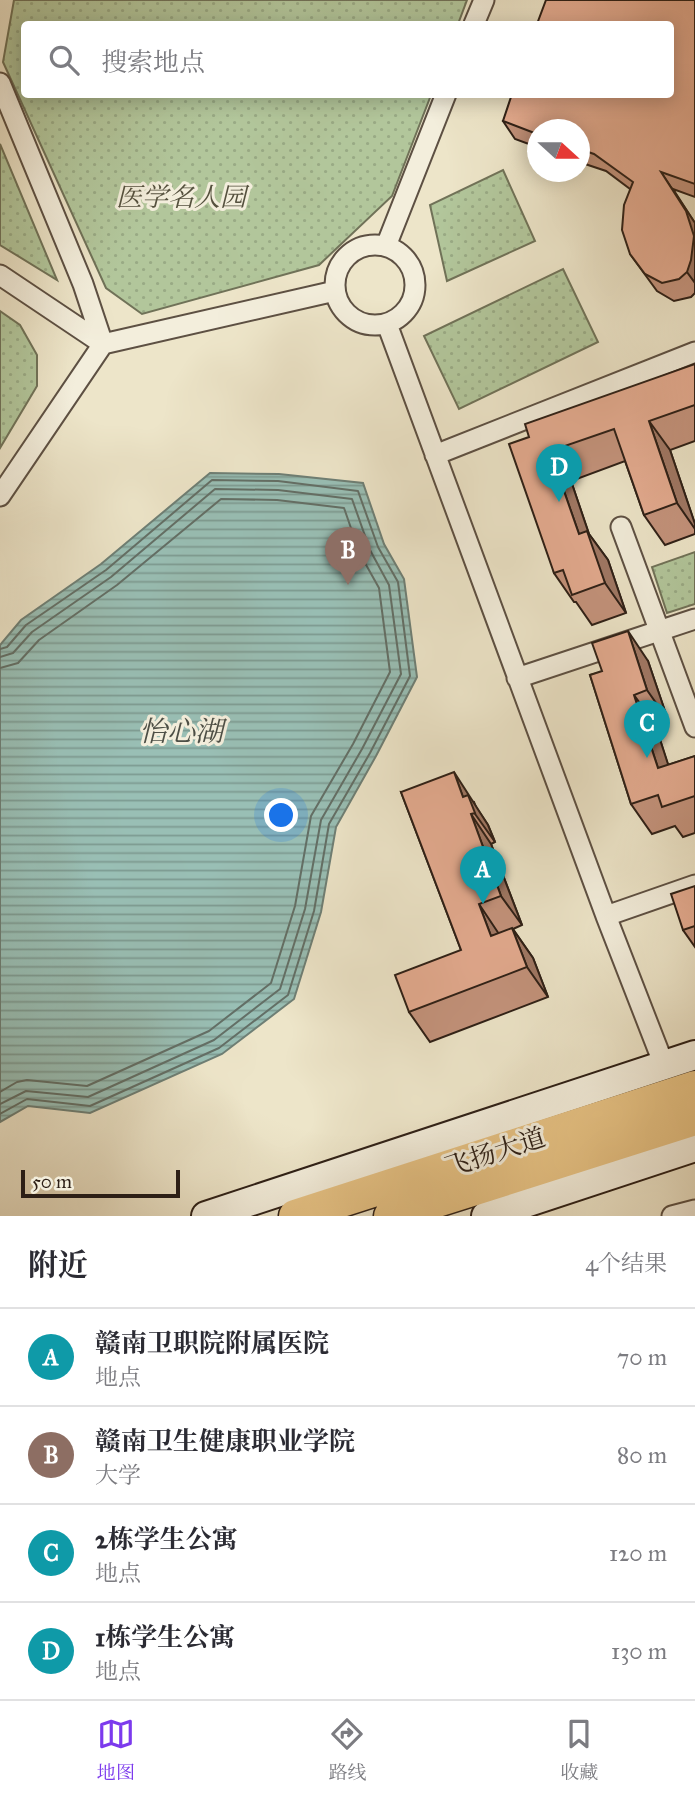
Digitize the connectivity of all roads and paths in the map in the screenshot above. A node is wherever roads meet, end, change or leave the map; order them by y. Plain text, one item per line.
1 (484, 0) edge
2 (475, 21) edge
3 (0, 83) edge
4 (444, 98) edge
5 (386, 246) junction
6 (0, 275) edge
7 (335, 291) junction
8 (387, 324) junction
9 (103, 344) junction
10 (695, 352) edge
11 (435, 455) junction
12 (0, 496) edge
13 (621, 527) dead end
14 (695, 619) edge
15 (660, 631) junction
16 (517, 678) junction
17 (695, 727) edge
18 (695, 885) edge
19 (606, 916) junction
20 (695, 1055) edge
21 (664, 1065) junction
22 (695, 1087) edge
23 (575, 1094) junction
24 (695, 1119) edge
25 (695, 1147) edge
26 (499, 1150) junction
27 (552, 1195) junction
28 (447, 1196) junction
29 (695, 1210) edge
30 (206, 1216) edge
31 (295, 1216) edge
32 (390, 1216) edge
33 (486, 1216) edge
34 (672, 1216) edge

1 - 2 street
3 - 9 street
4 - 5 street
5 - 7 street
5 - 8 street
6 - 9 street
7 - 8 street
7 - 9 street
8 - 11 street
9 - 12 street
10 - 11 street
11 - 16 street
13 - 15 street
14 - 15 street
15 - 16 street
15 - 17 street
16 - 19 street
18 - 19 street
19 - 21 street
20 - 21 street
21 - 23 street
22 - 26 main road, 飞扬大道
23 - 26 street
23 - 30 street
24 - 28 main road, 飞扬大道
25 - 27 street
26 - 31 main road, 飞扬大道
27 - 28 street
27 - 33 street
28 - 32 main road, 飞扬大道
29 - 34 street

